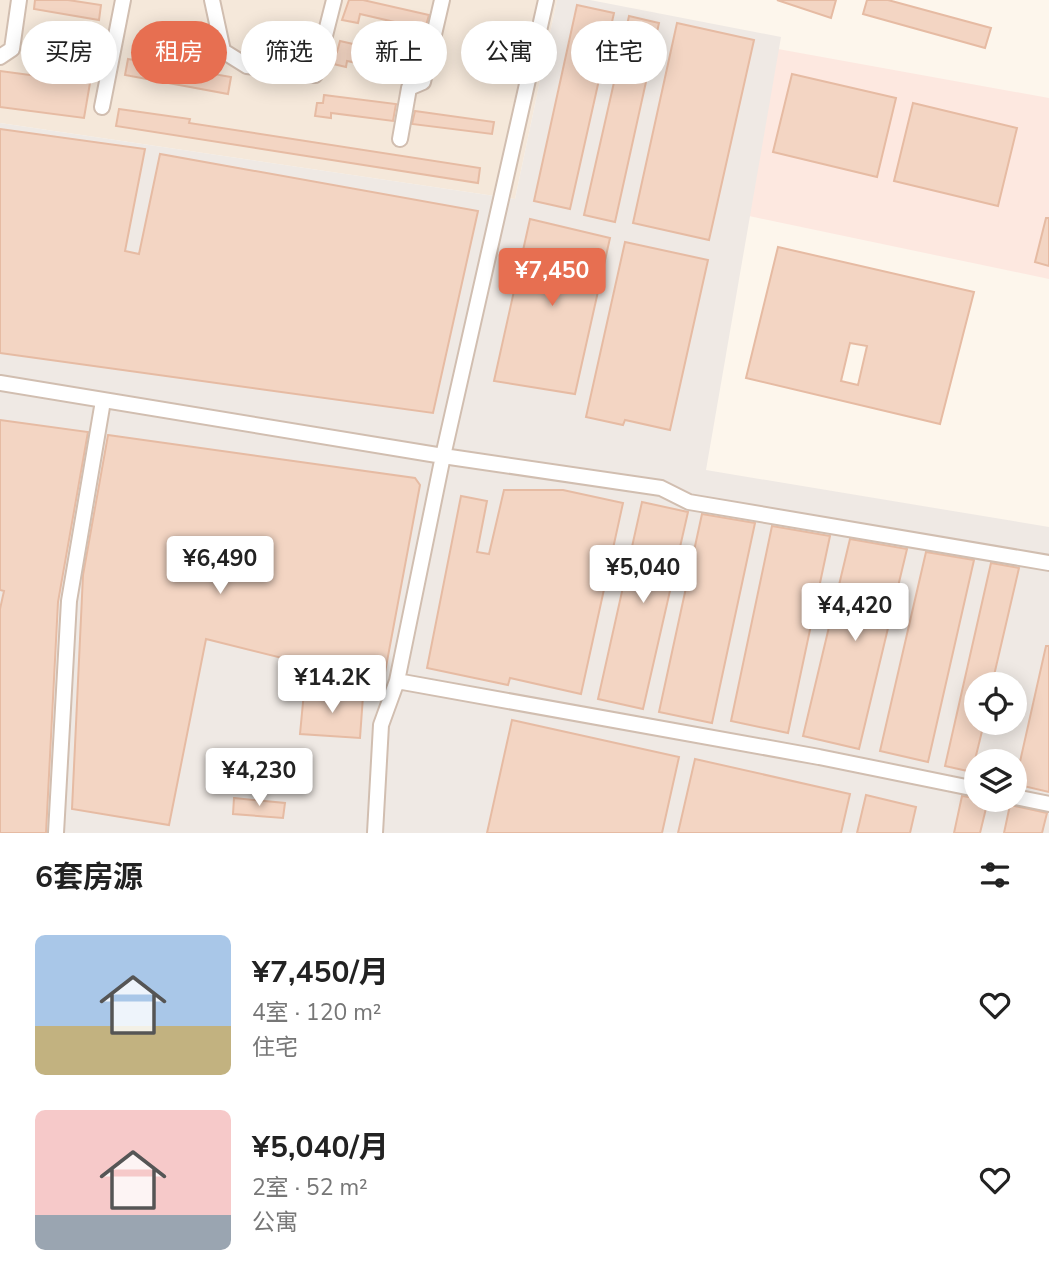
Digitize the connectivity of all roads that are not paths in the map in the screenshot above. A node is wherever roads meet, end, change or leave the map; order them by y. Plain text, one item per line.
1 (19, 0) edge
2 (123, 0) edge
3 (212, 0) edge
4 (334, 0) edge
5 (442, 0) edge
6 (546, 0) edge
7 (0, 57) edge
8 (102, 107) dead end
9 (400, 139) dead end
10 (0, 383) edge
11 (103, 401) junction
12 (443, 456) junction
13 (1049, 563) edge
14 (397, 681) junction
15 (964, 787) edge
16 (1027, 799) edge
17 (1049, 804) edge
18 (56, 833) edge
19 (375, 833) edge

1 - 7 street
2 - 8 street
3 - 4 street
5 - 9 street
6 - 12 street
10 - 11 street
11 - 12 street
11 - 18 street
12 - 13 street
12 - 14 street
14 - 15 street
14 - 19 street
16 - 17 street

